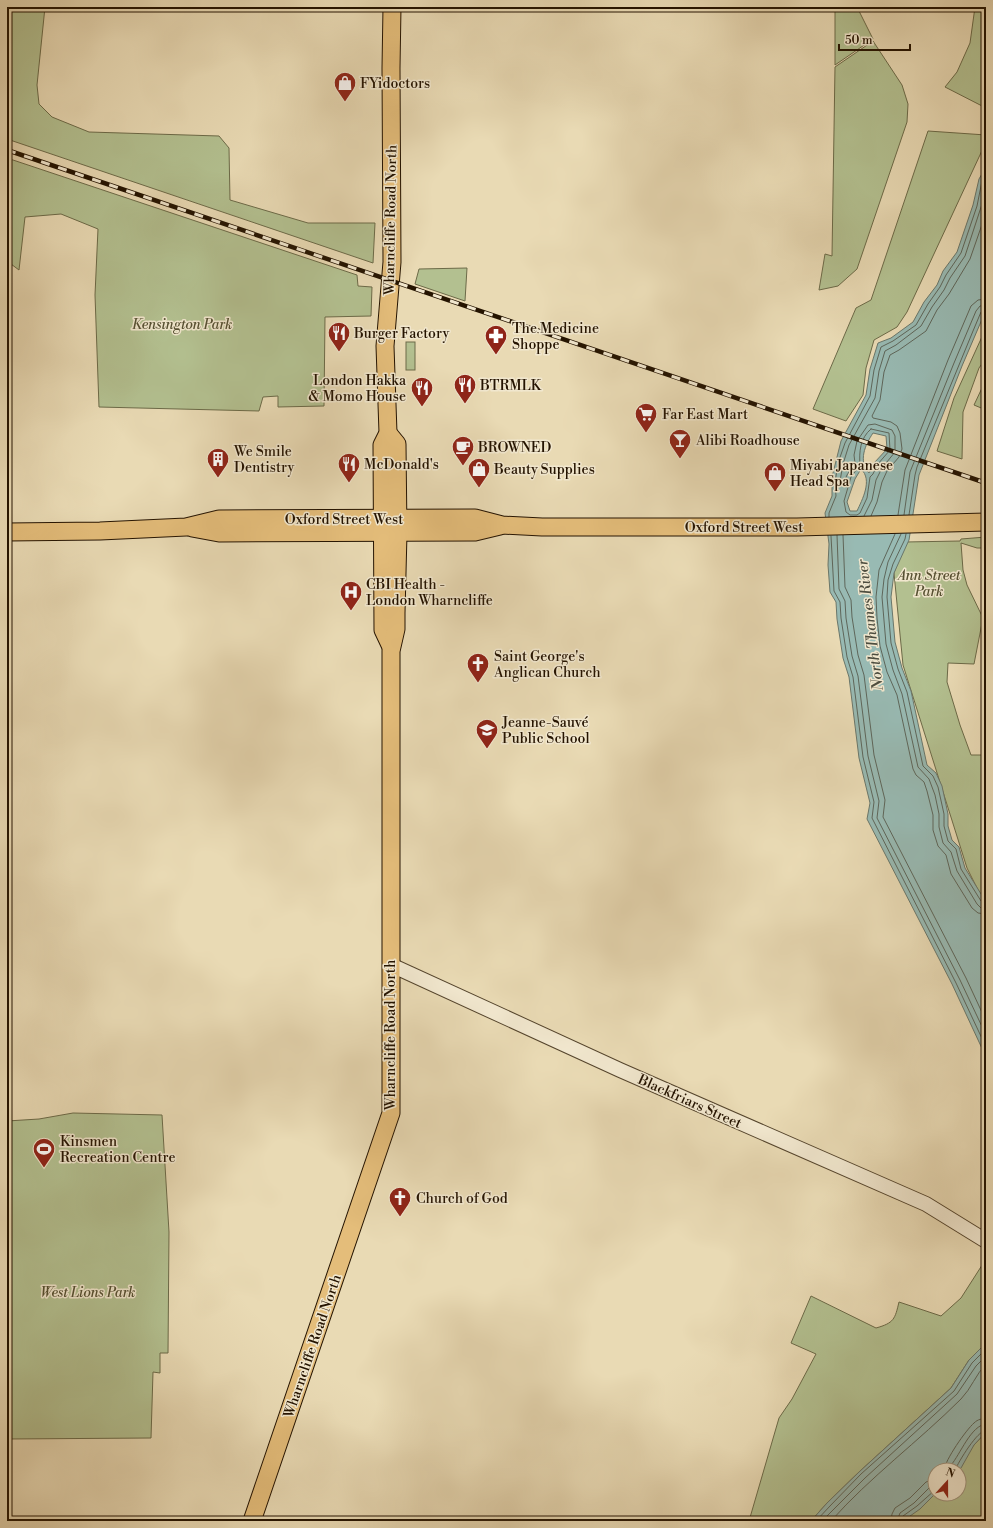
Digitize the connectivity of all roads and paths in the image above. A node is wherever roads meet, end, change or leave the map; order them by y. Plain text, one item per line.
1 (392, 7) edge
2 (986, 522) edge
3 (390, 526) junction
4 (7, 532) edge
5 (391, 965) junction
6 (986, 1241) edge
7 (252, 1521) edge

1 - 3 main road, Wharncliffe Road North
2 - 3 main road, Oxford Street West
3 - 4 main road, Oxford Street West
3 - 5 main road, Wharncliffe Road North
5 - 6 street, Blackfriars Street
5 - 7 main road, Wharncliffe Road North

